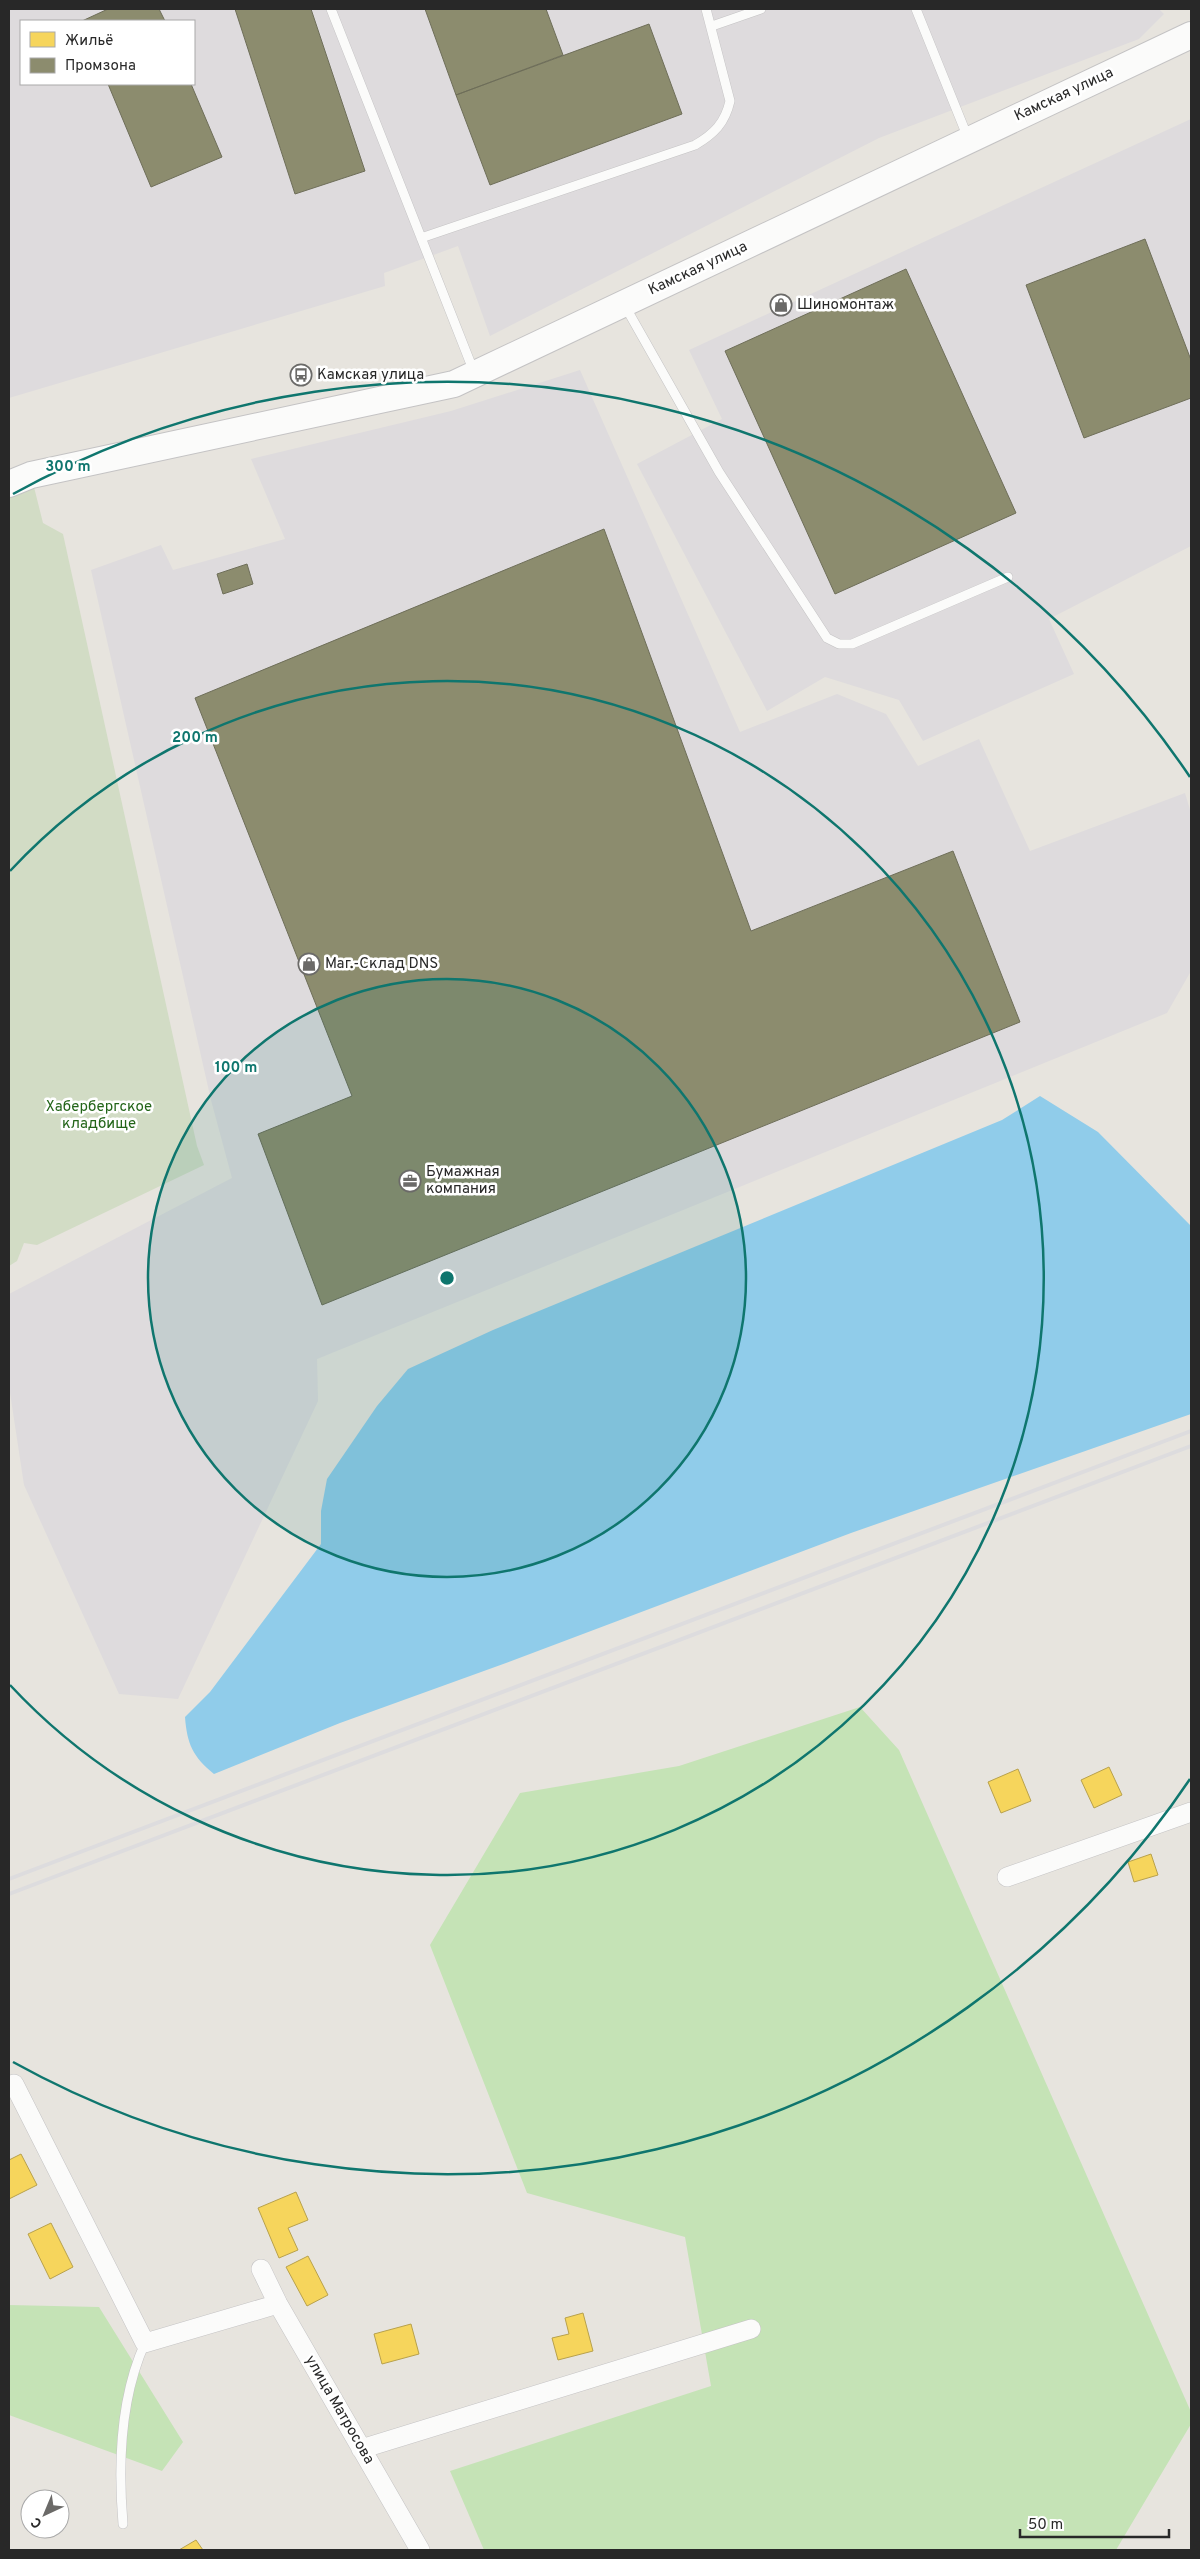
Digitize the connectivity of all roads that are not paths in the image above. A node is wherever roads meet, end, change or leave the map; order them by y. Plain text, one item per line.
1 (331, 9) edge
2 (706, 9) edge
3 (761, 9) edge
4 (916, 9) edge
5 (712, 26) junction
6 (1191, 35) edge
7 (969, 140) junction
8 (421, 238) junction
9 (624, 304) junction
10 (475, 374) junction
11 (9, 484) edge
12 (1008, 577) dead end
13 (1191, 1812) edge
14 (1007, 1877) dead end
15 (14, 2084) dead end
16 (261, 2269) dead end
17 (278, 2304) junction
18 (751, 2329) dead end
19 (145, 2342) junction
20 (361, 2449) junction
21 (123, 2524) dead end
22 (420, 2550) edge

1 - 8 lane
2 - 5 lane
3 - 5 lane
4 - 7 lane
5 - 8 lane
6 - 7 main road, Камская улица
7 - 9 main road, Камская улица
8 - 10 lane
9 - 10 main road, Камская улица
9 - 12 lane
10 - 11 main road, Камская улица
13 - 14 street
15 - 19 street
16 - 17 street, улица Матросова
17 - 19 street
17 - 20 street, улица Матросова
18 - 20 street
19 - 21 lane
20 - 22 street, улица Матросова

